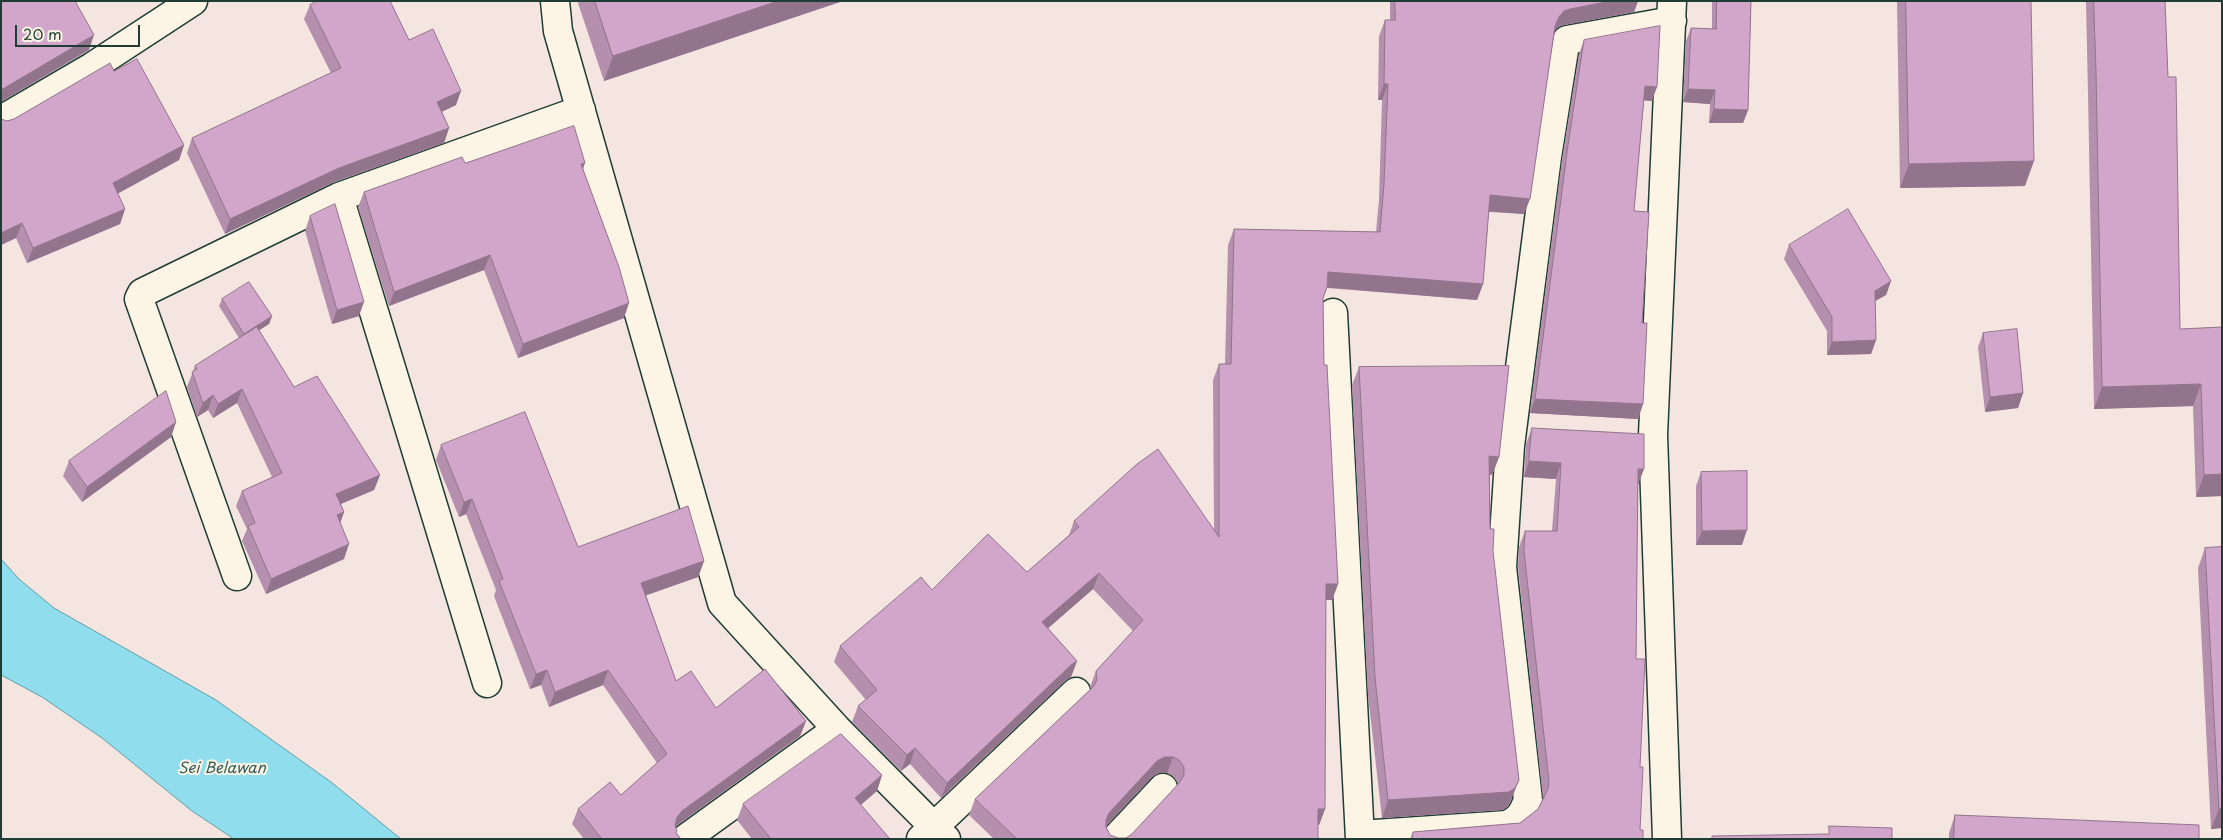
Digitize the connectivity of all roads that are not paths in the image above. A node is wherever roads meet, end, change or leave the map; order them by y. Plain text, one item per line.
1 (193, 1) edge
2 (555, 1) edge
3 (1672, 11) edge
4 (581, 110) junction
5 (1, 120) edge
6 (339, 197) junction
7 (1333, 313) dead end
8 (1512, 428) junction
9 (1540, 429) edge
10 (1625, 434) edge
11 (1653, 435) junction
12 (237, 576) dead end
13 (487, 683) dead end
14 (1076, 692) dead end
15 (837, 729) junction
16 (1163, 788) dead end
17 (934, 835) edge
18 (1360, 837) edge
19 (685, 839) edge
20 (1115, 839) edge
21 (1668, 839) edge

1 - 5 street
2 - 4 street
3 - 8 street
3 - 11 street
4 - 6 street
4 - 15 street
6 - 12 street
6 - 13 street
7 - 18 street
8 - 9 street
8 - 18 street
10 - 11 street
11 - 21 street
14 - 17 street
15 - 17 street
15 - 19 street
16 - 20 street

